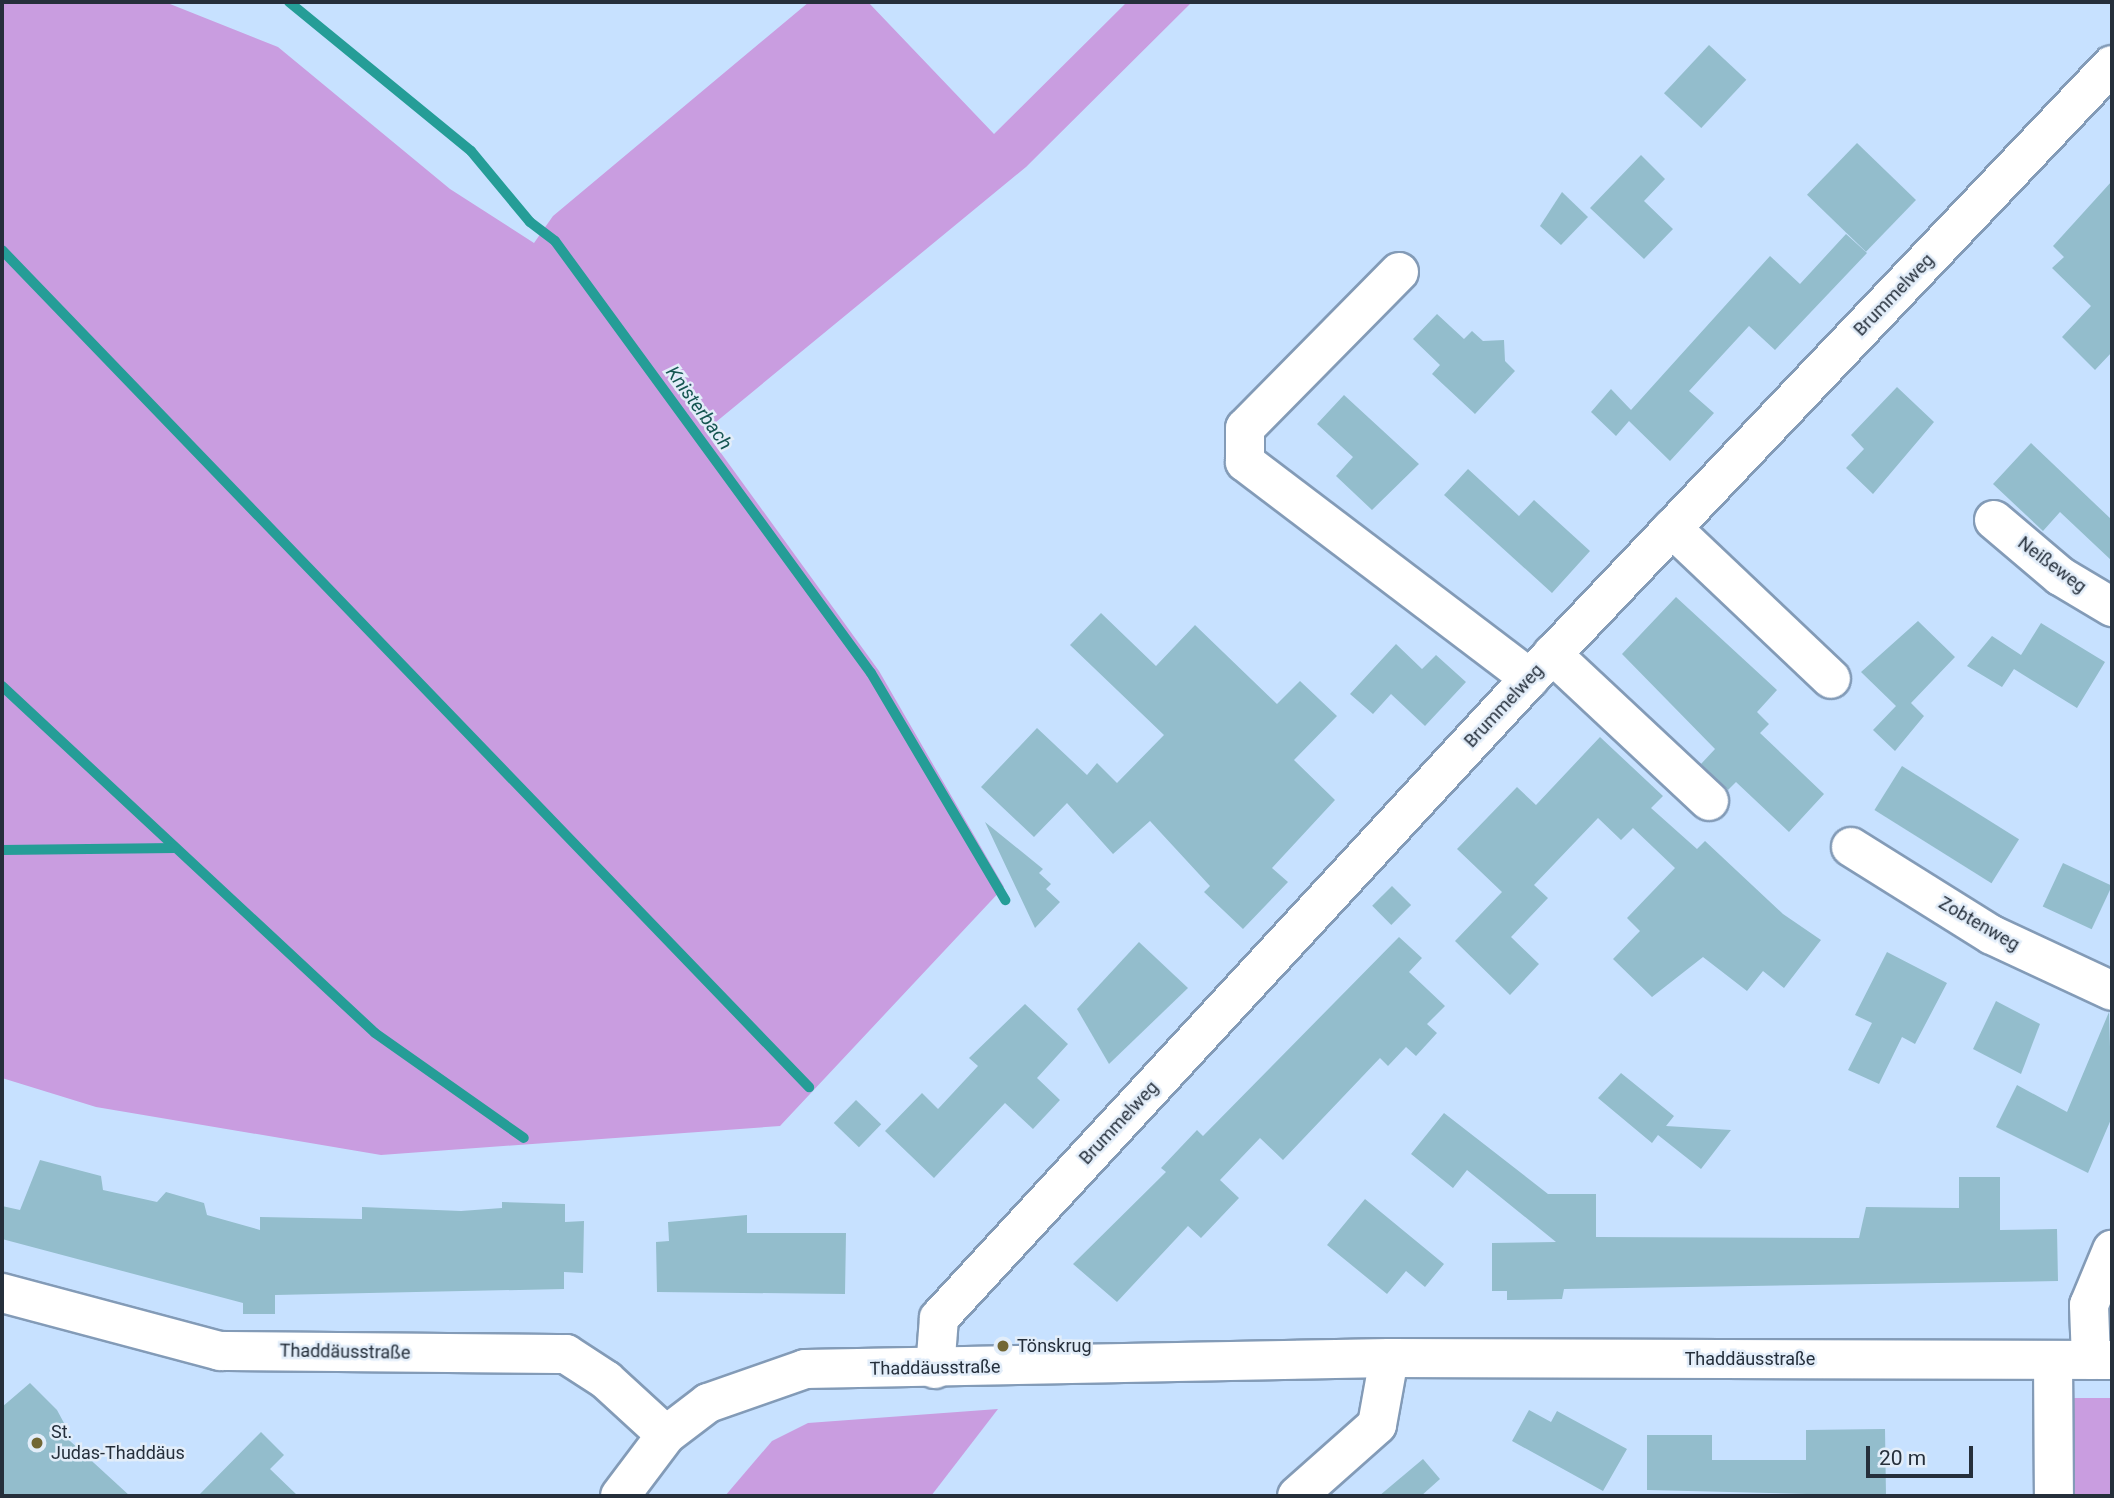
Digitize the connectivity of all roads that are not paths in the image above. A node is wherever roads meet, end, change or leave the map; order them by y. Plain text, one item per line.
1 (2112, 65) edge
2 (1399, 272) dead end
3 (1994, 520) dead end
4 (1672, 528) junction
5 (2112, 607) edge
6 (1541, 666) junction
7 (1831, 679) dead end
8 (1709, 801) dead end
9 (1851, 847) dead end
10 (2112, 991) edge
11 (2112, 1250) edge
12 (2, 1293) edge
13 (1389, 1358) junction
14 (2053, 1360) junction
15 (2101, 1360) edge
16 (935, 1369) junction
17 (666, 1435) junction
18 (620, 1496) edge
19 (1297, 1496) edge
20 (2054, 1496) edge

1 - 4 street, Brummelweg
2 - 6 street
3 - 5 street, Neißeweg
4 - 6 street, Brummelweg
4 - 7 street
6 - 8 street
6 - 16 street, Brummelweg
9 - 10 street, Zobtenweg
11 - 15 street
12 - 17 street, Thaddäusstraße
13 - 14 street, Thaddäusstraße
13 - 16 street, Thaddäusstraße
13 - 19 street
14 - 15 street, Thaddäusstraße
14 - 20 street
16 - 17 street, Thaddäusstraße
17 - 18 street, Thaddäusstraße

